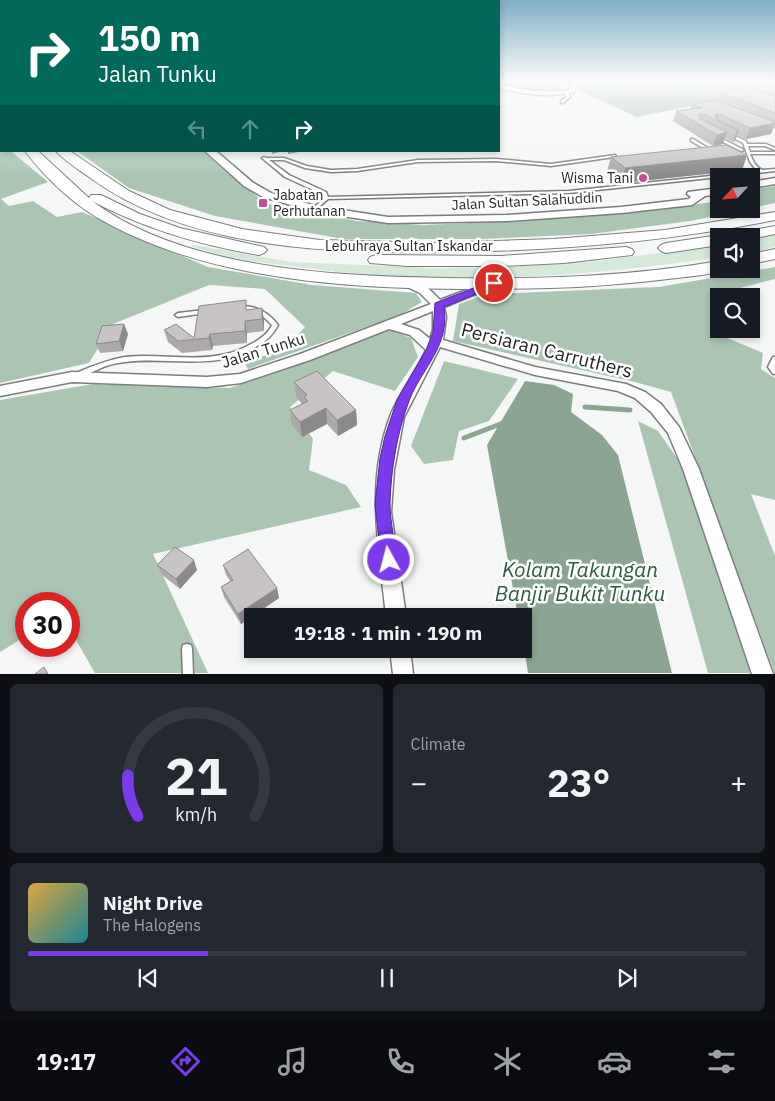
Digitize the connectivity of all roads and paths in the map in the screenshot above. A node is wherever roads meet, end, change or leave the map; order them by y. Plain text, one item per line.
1 (722, 131) edge
2 (716, 136) edge
3 (692, 140) dead end
4 (747, 149) junction
5 (742, 150) junction
6 (733, 151) edge
7 (775, 151) edge
8 (32, 152) edge
9 (36, 152) edge
10 (63, 152) edge
11 (211, 152) edge
12 (716, 153) edge
13 (614, 156) edge
14 (751, 160) junction
15 (742, 161) edge
16 (775, 170) edge
17 (761, 171) joint
18 (710, 177) edge
19 (775, 181) edge
20 (760, 184) edge
21 (710, 192) edge
22 (327, 198) junction
23 (315, 209) junction
24 (775, 216) edge
25 (775, 230) edge
26 (760, 233) edge
27 (710, 241) edge
28 (775, 254) edge
29 (760, 257) edge
30 (710, 268) edge
31 (404, 282) junction
32 (494, 283) junction
33 (439, 305) junction
34 (227, 309) edge
35 (208, 312) edge
36 (178, 315) dead end
37 (388, 324) junction
38 (434, 346) junction
39 (775, 359) edge
40 (775, 372) edge
41 (72, 377) junction
42 (0, 390) edge
43 (395, 608) edge
44 (187, 649) dead end
45 (401, 658) edge
46 (188, 674) edge
47 (403, 674) edge
48 (763, 674) edge

1 - 4 lane
2 - 5 lane
3 - 12 lane
4 - 5 lane
4 - 7 lane
4 - 7 lane
4 - 14 lane
5 - 6 lane
8 - 31 main road
9 - 27 main road, Lebuhraya Sultan Iskandar
10 - 24 main road, Lebuhraya Sultan Iskandar
11 - 23 street, Jalan Sultan Salahuddin
13 - 22 lane
14 - 15 lane
14 - 17 lane
16 - 17 lane
18 - 22 lane
19 - 20 street
21 - 23 street, Jalan Sultan Salahuddin
22 - 23 lane
25 - 26 main road
28 - 29 main road
30 - 32 main road
31 - 32 main road
31 - 33 street
32 - 33 street, Jalan Tunku
33 - 37 street, Jalan Tunku
33 - 38 street
34 - 41 lane
35 - 36 lane
37 - 38 street
37 - 41 street, Jalan Tunku
38 - 43 street
38 - 48 street, Persiaran Carruthers
39 - 40 lane
41 - 42 street, Jalan Tunku
44 - 46 lane
45 - 47 street

